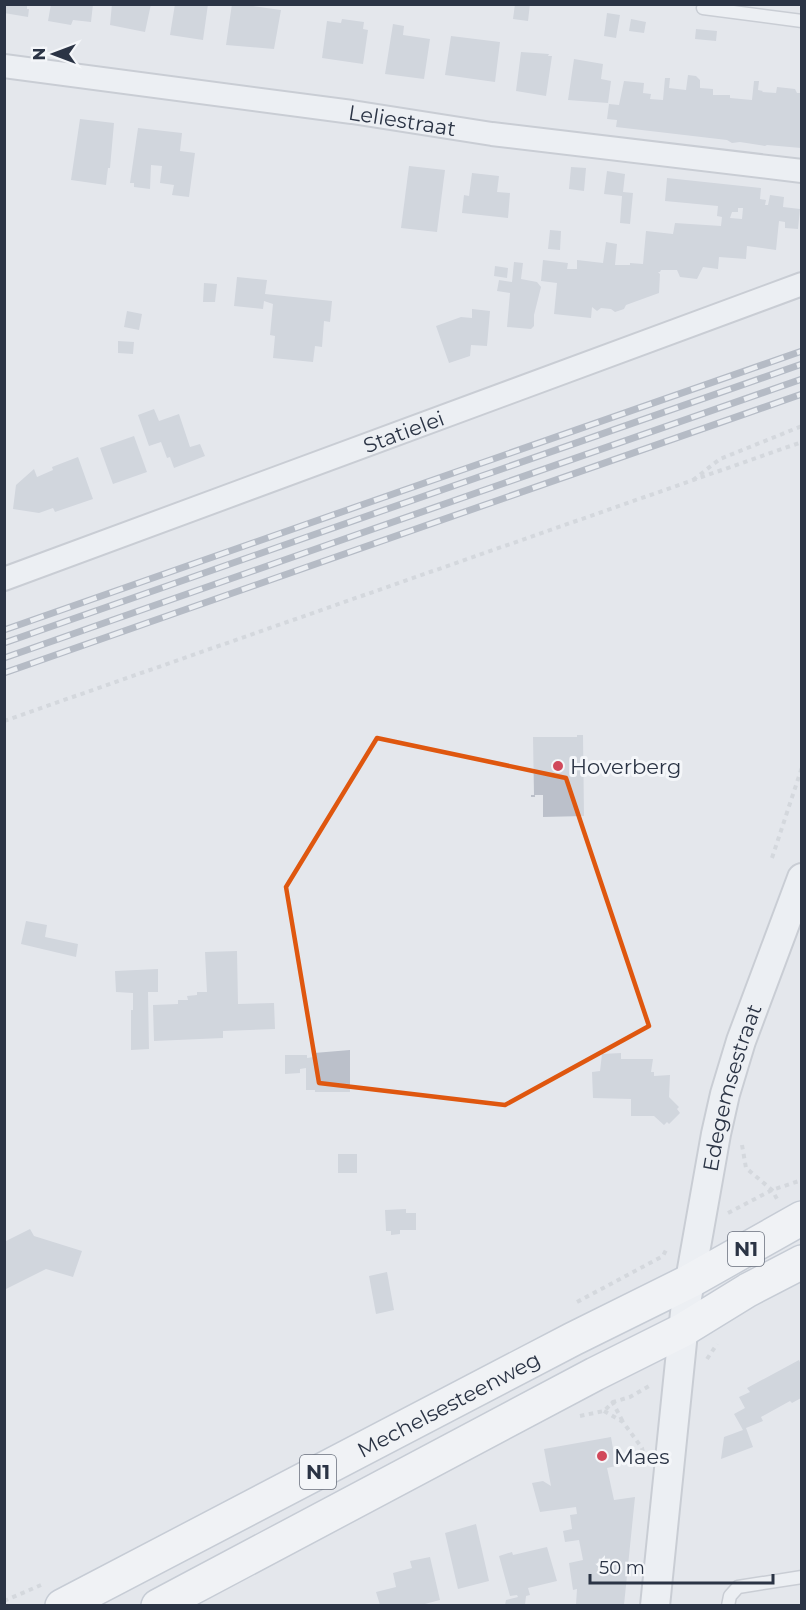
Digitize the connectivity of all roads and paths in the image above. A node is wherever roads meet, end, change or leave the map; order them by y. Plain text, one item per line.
1 (703, 8) dead end
2 (801, 21) edge
3 (4, 66) edge
4 (801, 171) edge
5 (801, 284) edge
6 (801, 426) edge
7 (801, 442) edge
8 (689, 483) junction
9 (4, 579) edge
10 (4, 721) edge
11 (801, 767) edge
12 (772, 858) dead end
13 (801, 878) edge
14 (801, 1180) edge
15 (772, 1190) dead end
16 (801, 1218) edge
17 (801, 1262) edge
18 (686, 1305) junction
19 (801, 1576) edge
20 (62, 1605) edge
21 (158, 1605) edge
22 (655, 1605) edge
23 (728, 1605) edge

1 - 2 lane
3 - 4 street, Leliestraat
5 - 9 street, Statielei
6 - 8 path
7 - 8 path
8 - 10 path
11 - 12 path
13 - 18 street, Edegemsestraat
14 - 15 path
16 - 18 main road, Mechelsesteenweg / N1
17 - 18 main road, Mechelsesteenweg / N1
18 - 20 main road, Mechelsesteenweg / N1
18 - 21 main road, Mechelsesteenweg / N1
18 - 22 street, Edegemsestraat
19 - 23 lane

